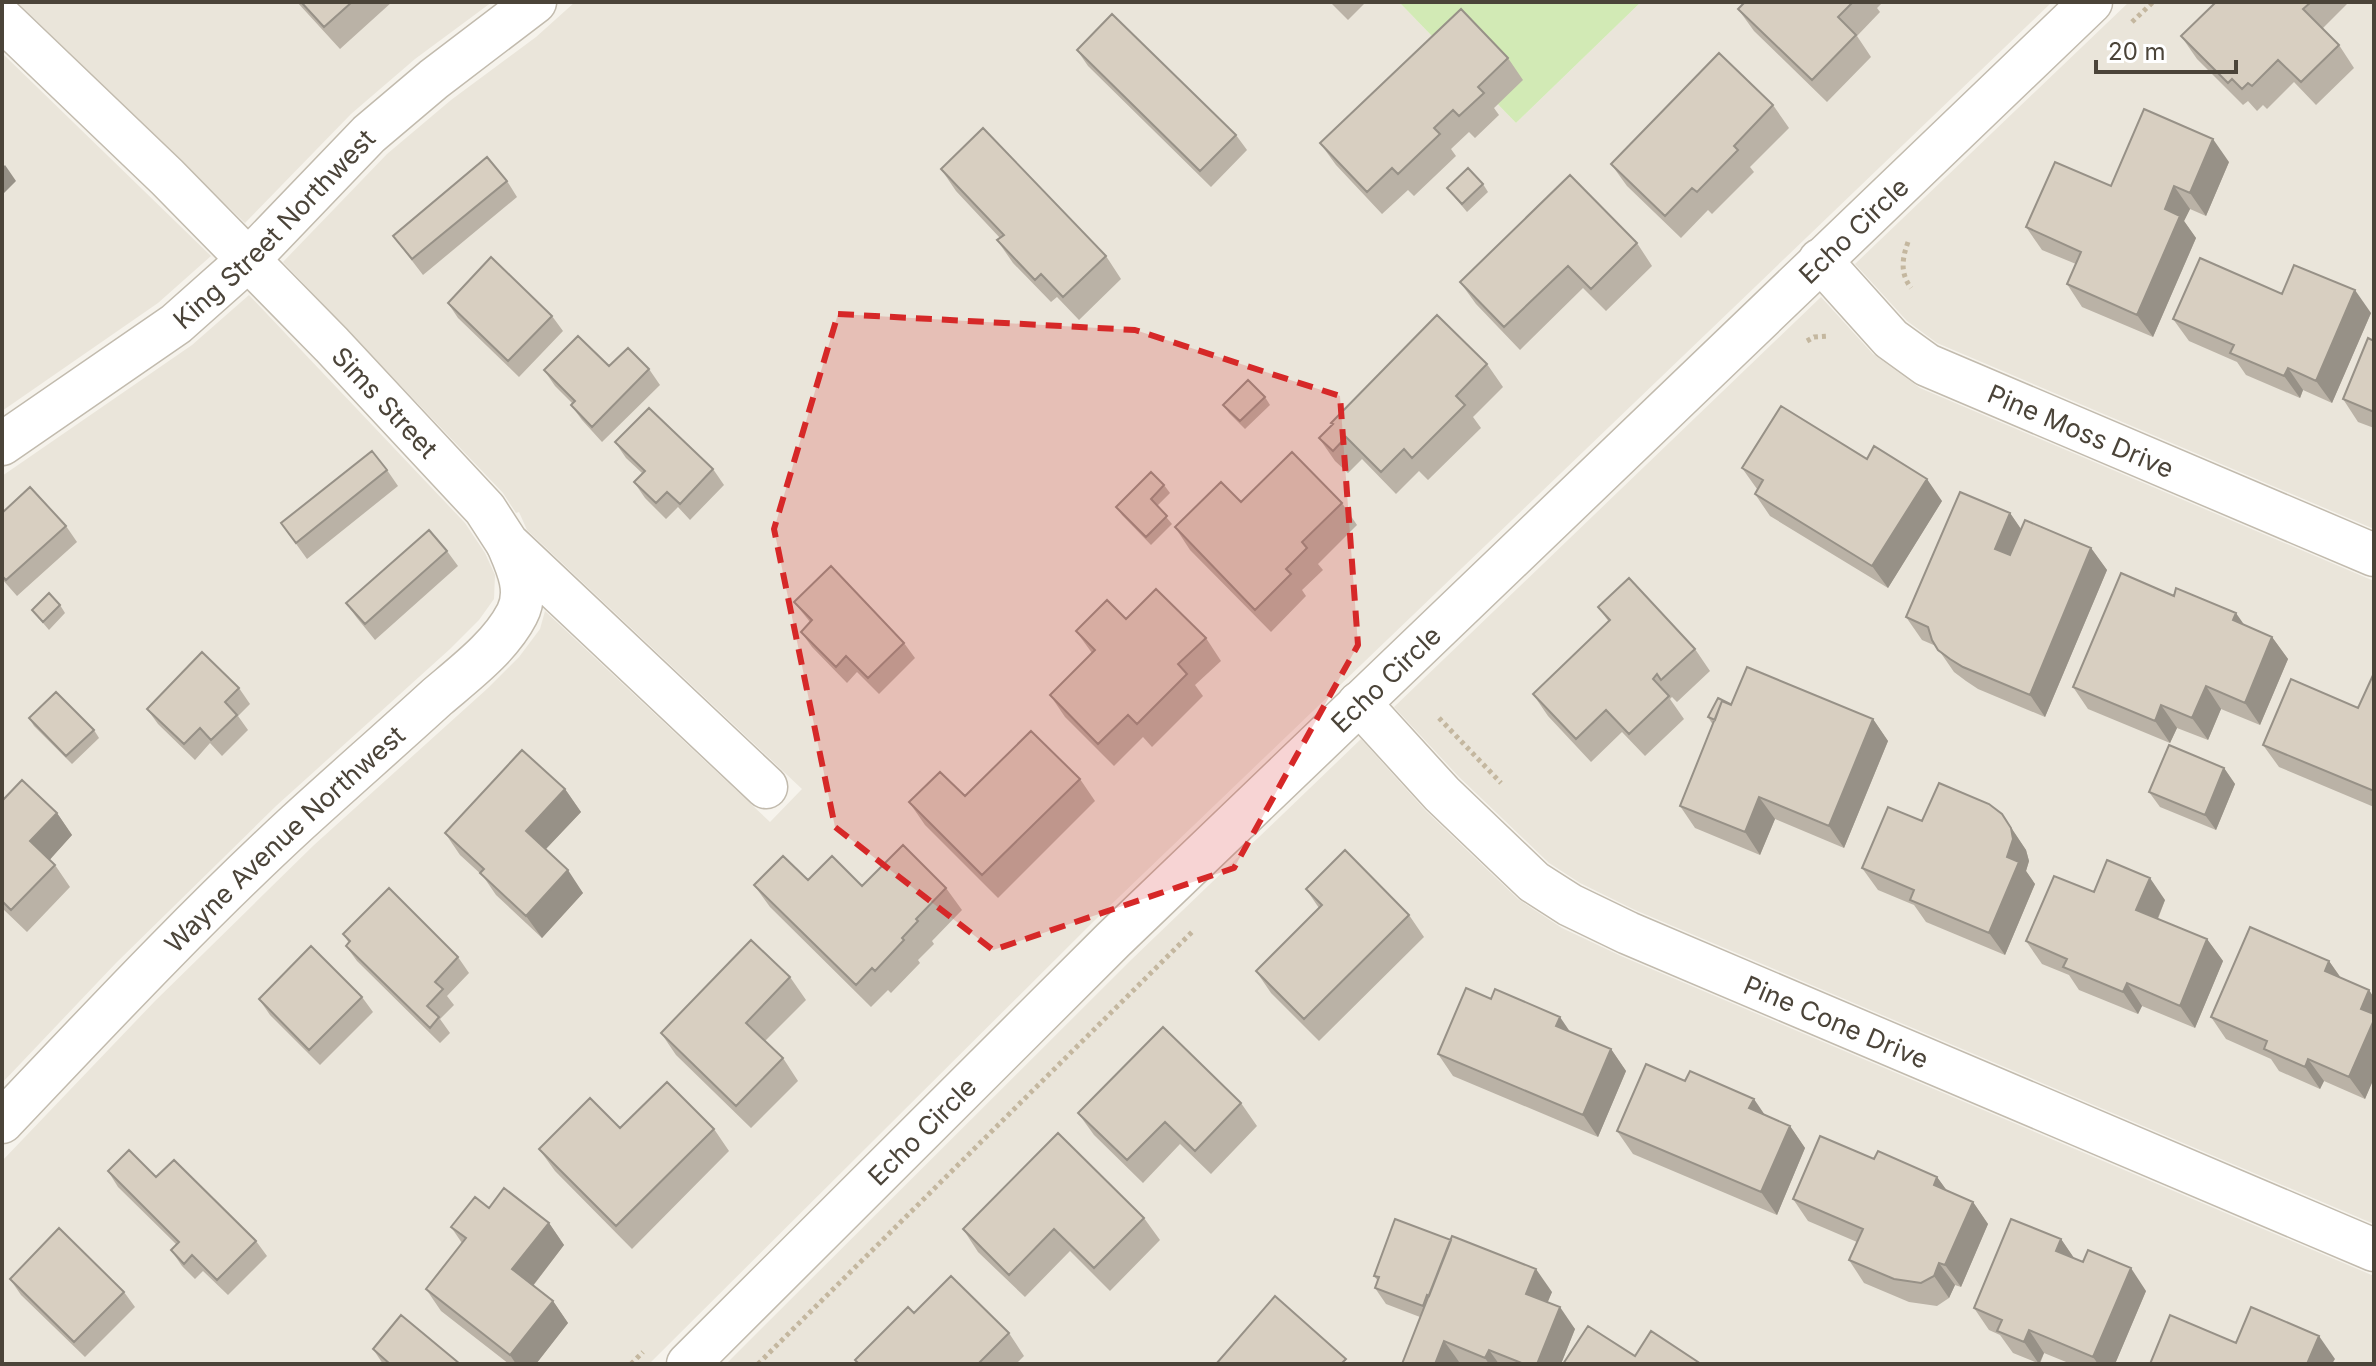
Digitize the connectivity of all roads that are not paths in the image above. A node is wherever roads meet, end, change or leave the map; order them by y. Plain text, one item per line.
1 (535, 2) edge
2 (2091, 2) edge
3 (2, 19) edge
4 (248, 260) junction
5 (1820, 260) junction
6 (2, 444) edge
7 (507, 543) junction
8 (2374, 555) edge
9 (1359, 703) junction
10 (766, 787) dead end
11 (2, 1122) edge
12 (2374, 1250) edge
13 (688, 1364) edge

1 - 4 street, King Street Northwest
2 - 5 street, Echo Circle
3 - 4 street, Sims Street
4 - 6 street, King Street Northwest
4 - 7 street, Sims Street
5 - 8 street, Pine Moss Drive
5 - 9 street, Echo Circle
7 - 10 street, Sims Street
7 - 11 street, Wayne Avenue Northwest
9 - 12 street, Pine Cone Drive
9 - 13 street, Echo Circle

